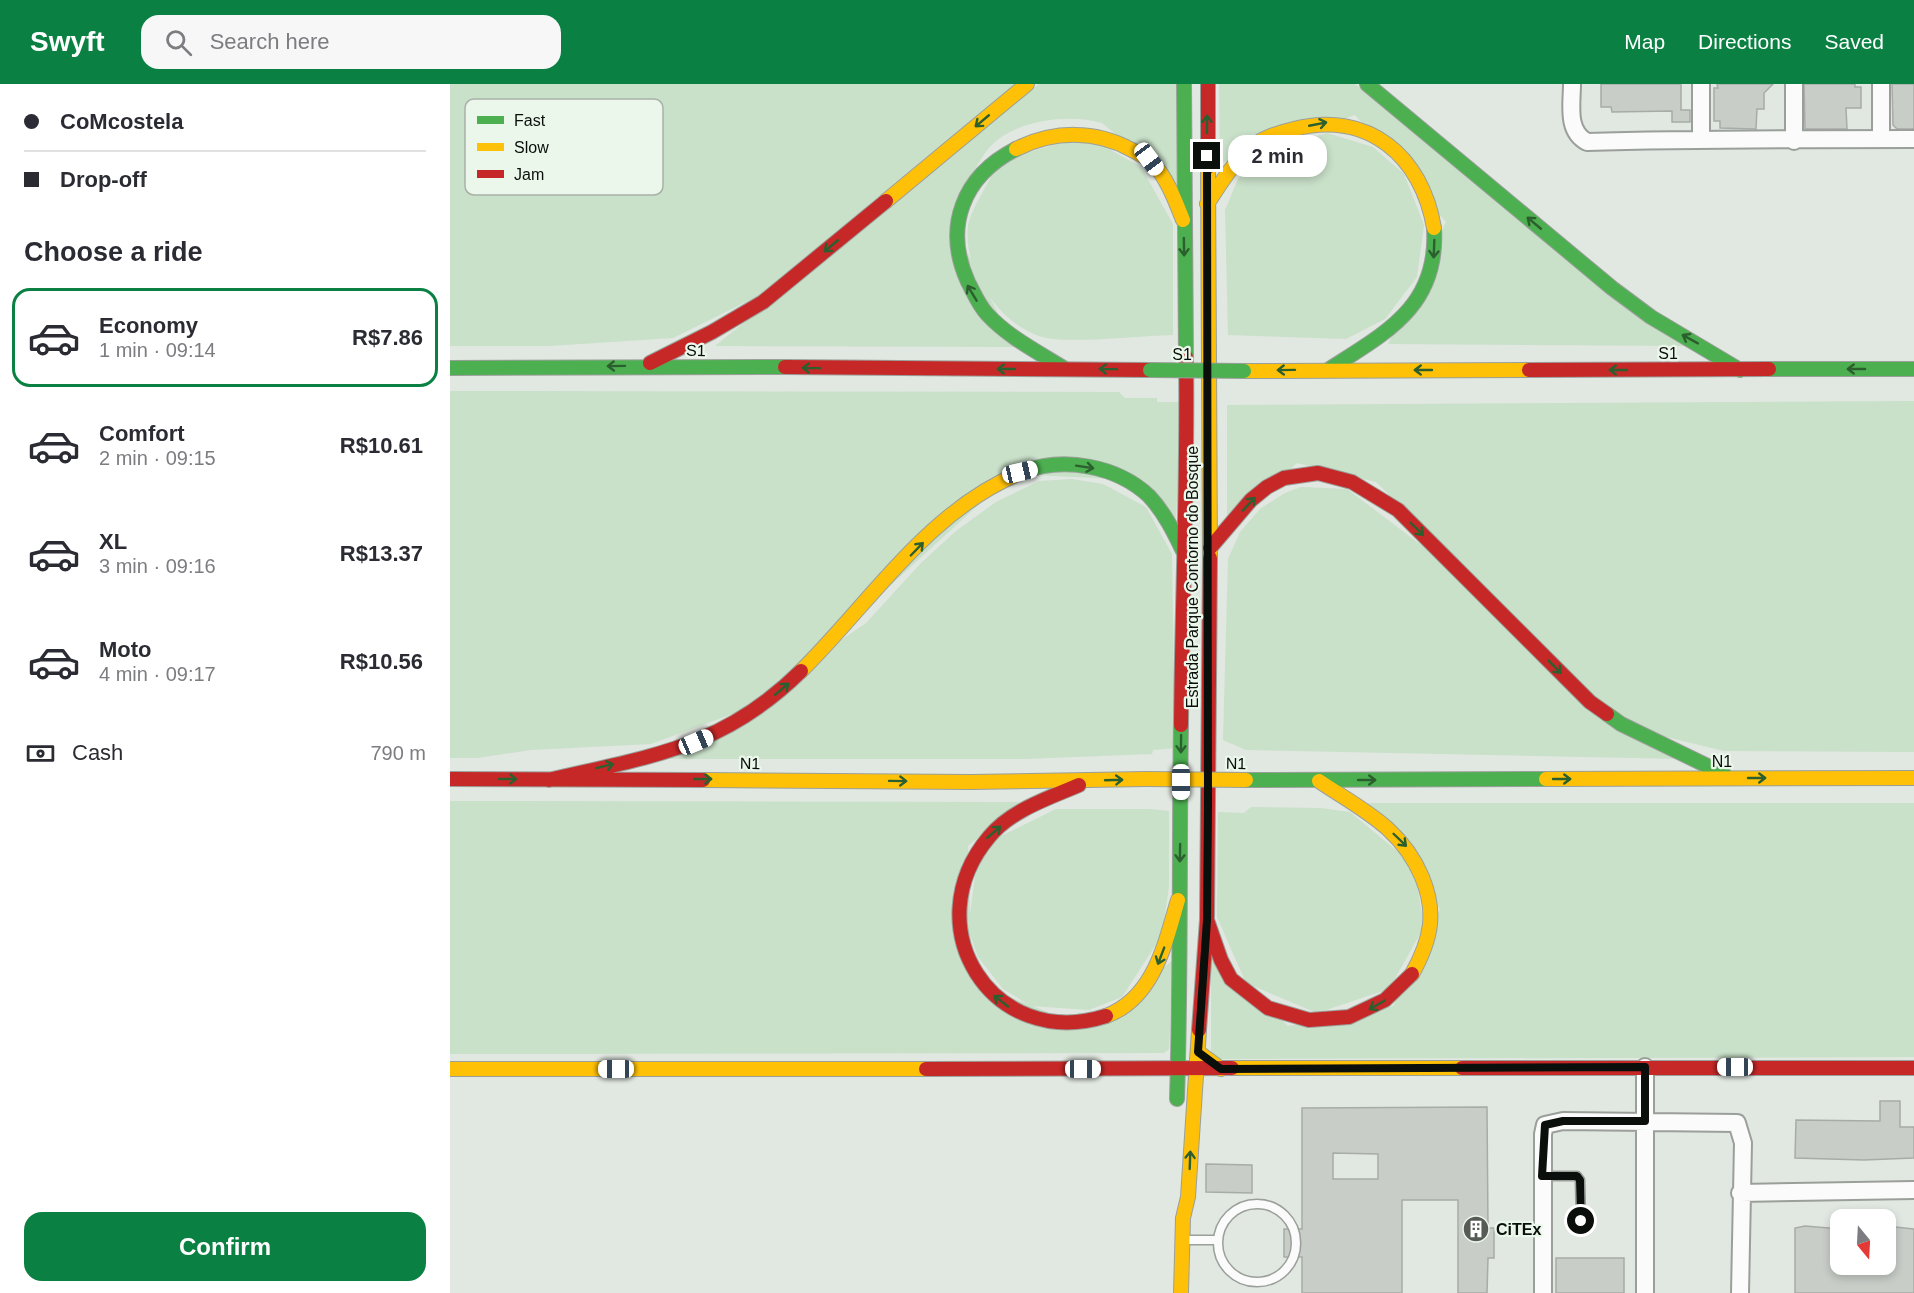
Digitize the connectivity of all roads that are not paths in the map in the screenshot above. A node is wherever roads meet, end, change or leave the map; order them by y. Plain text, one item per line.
1 (1027, 84) edge
2 (1184, 84) edge
3 (1208, 84) edge
4 (1367, 84) edge
5 (1572, 84) edge
6 (1701, 84) edge
7 (1794, 84) edge
8 (1881, 84) edge
9 (1701, 138) junction
10 (1881, 139) junction
11 (1914, 139) edge
12 (1794, 141) junction
13 (1207, 204) junction
14 (1183, 220) junction
15 (644, 366) junction
16 (450, 368) edge
17 (1065, 369) junction
18 (1914, 369) edge
19 (1328, 370) junction
20 (1740, 370) junction
21 (1210, 548) junction
22 (1183, 551) junction
23 (1733, 778) junction
24 (1914, 778) edge
25 (450, 779) edge
26 (549, 780) junction
27 (1088, 781) junction
28 (1319, 781) junction
29 (1178, 900) junction
30 (1207, 920) junction
31 (1198, 1052) junction
32 (1645, 1067) junction
33 (1914, 1068) edge
34 (450, 1069) edge
35 (1185, 1069) junction
36 (1221, 1069) junction
37 (1178, 1112) dead end
38 (1645, 1121) junction
39 (1542, 1176) junction
40 (1914, 1190) edge
41 (1740, 1193) junction
42 (1581, 1221) dead end
43 (1182, 1240) junction
44 (1218, 1240) junction
45 (1181, 1293) edge
46 (1543, 1293) edge
47 (1645, 1293) edge
48 (1740, 1293) edge

1 -> 15 main road
2 - 14 main road, Estrada Parque Contorno do Bosque
13 -> 3 main road, Estrada Parque Contorno do Bosque
20 -> 4 main road
5 - 9 street
6 - 9 street
7 - 12 street
8 - 10 street
9 - 12 street
10 - 11 street
10 - 12 street
13 -> 19 main road
13 - 21 main road, Estrada Parque Contorno do Bosque
17 -> 14 main road
14 -> 22 main road, Estrada Parque Contorno do Bosque
15 -> 16 main road, S1
17 -> 15 main road, S1
19 -> 17 main road, S1, bridge
18 -> 20 main road, S1
20 -> 19 main road, S1
21 -> 23 main road
21 - 30 main road, Estrada Parque Contorno do Bosque
26 -> 22 main road
22 -> 29 main road, Estrada Parque Contorno do Bosque
23 -> 24 main road, N1
28 -> 23 main road, N1
25 -> 26 main road, N1
26 -> 27 main road, N1
27 -> 28 main road, N1, bridge
29 -> 27 main road
28 -> 30 main road
29 - 35 main road, Estrada Parque Contorno do Bosque
30 - 31 main road, Estrada Parque Contorno do Bosque
31 - 35 main road, Estrada Parque Contorno do Bosque
31 - 36 main road
32 - 33 main road
32 - 36 main road
32 - 38 street
34 - 35 main road
35 - 36 main road
35 - 37 main road
35 - 43 main road
38 - 39 street
38 - 41 street
38 - 47 street
39 - 42 lane
39 - 46 street
40 - 41 street
41 - 48 street
43 - 44 lane
43 - 45 main road
44 - 44 lane

